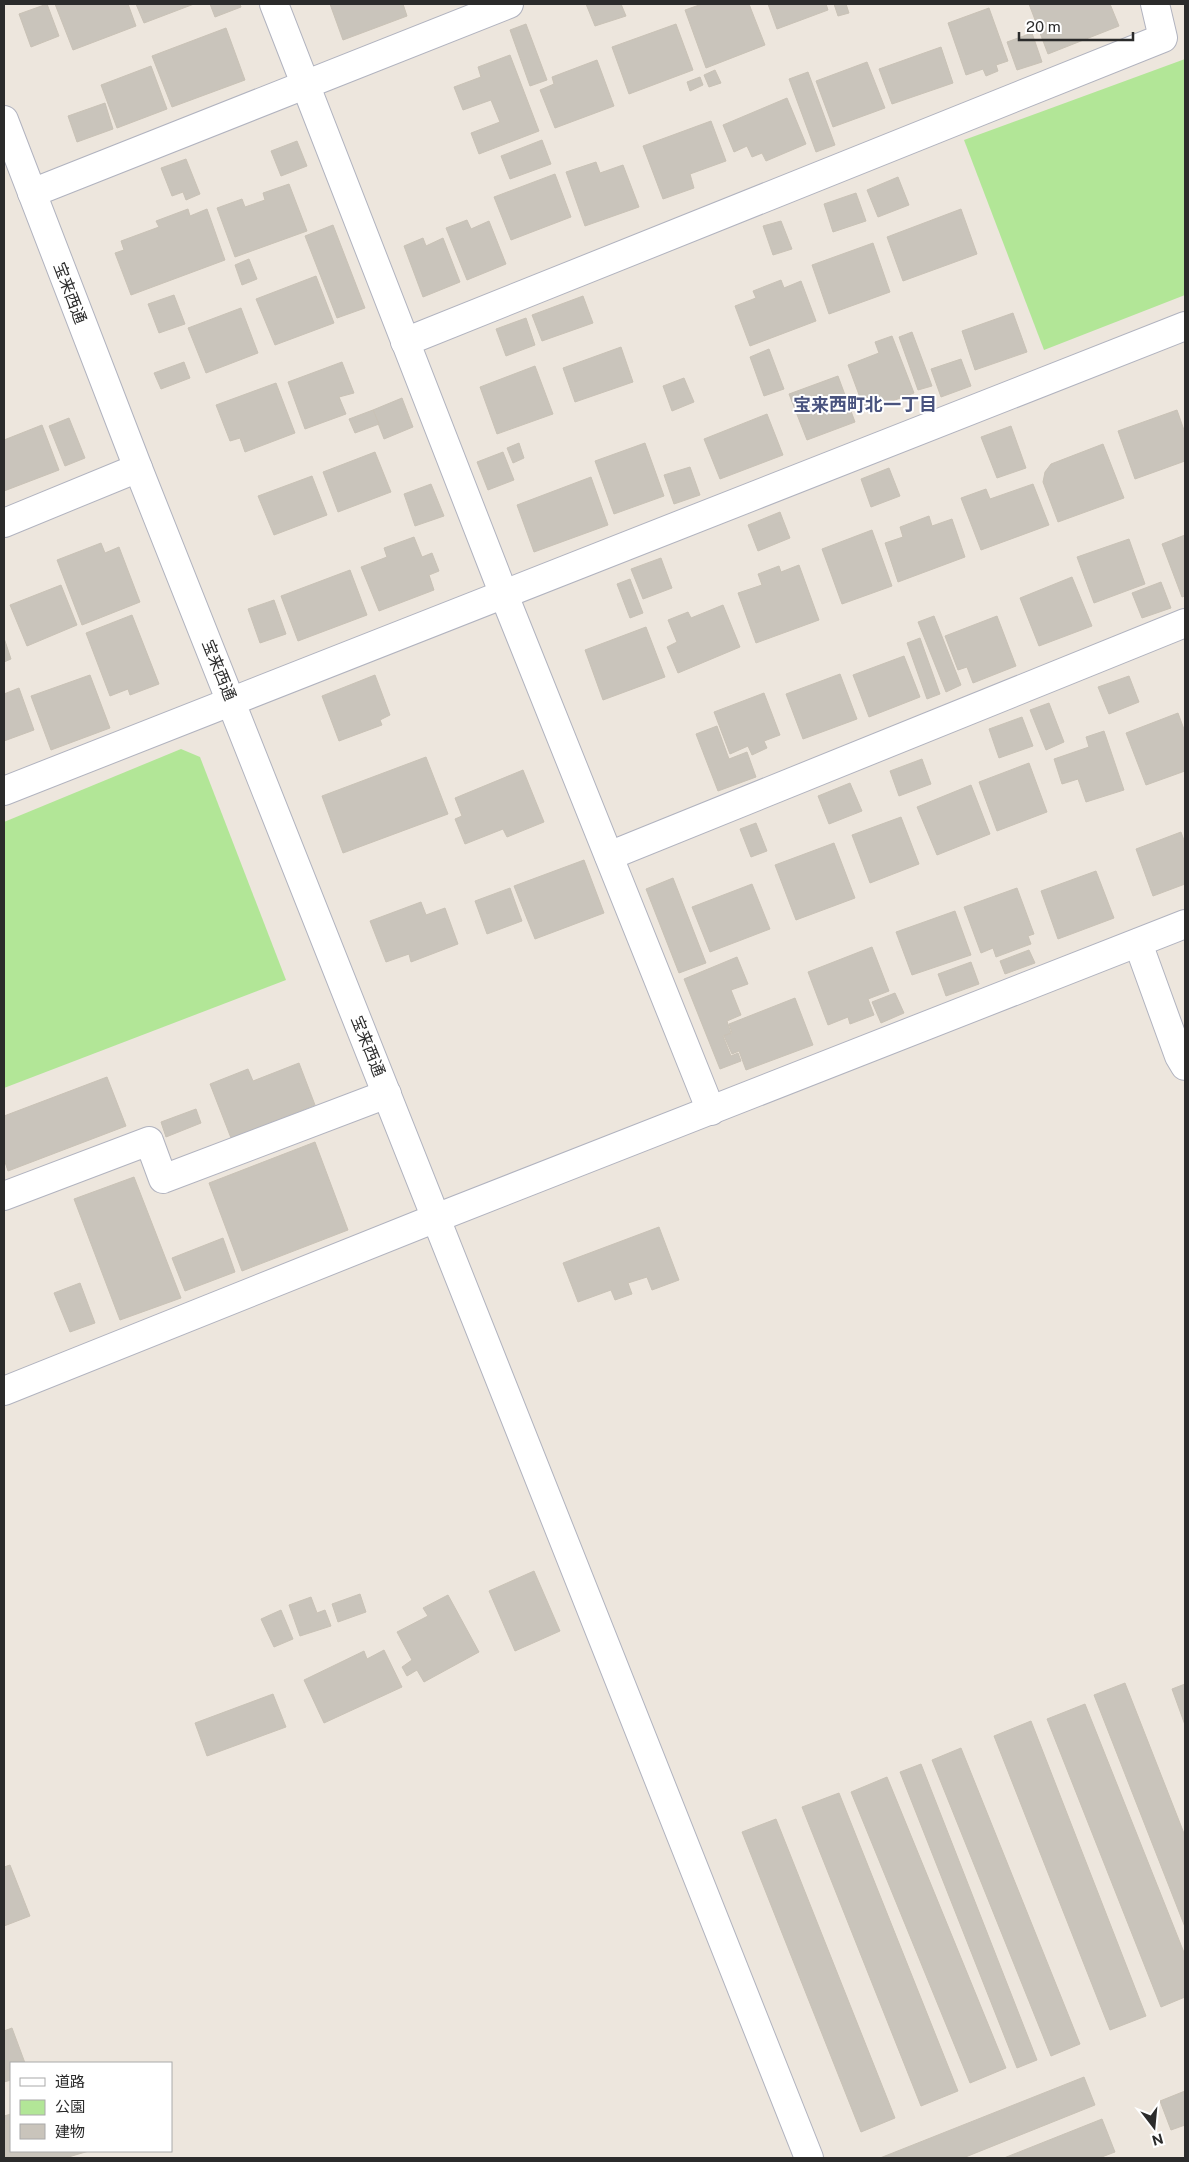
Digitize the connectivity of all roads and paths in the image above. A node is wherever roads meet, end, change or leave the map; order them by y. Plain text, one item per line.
1 (274, 4) edge
2 (509, 4) edge
3 (1155, 4) edge
4 (305, 85) junction
5 (4, 120) edge
6 (32, 193) junction
7 (1185, 326) edge
8 (405, 342) junction
9 (138, 468) junction
10 (4, 523) edge
11 (504, 595) junction
12 (1185, 623) edge
13 (231, 700) junction
14 (4, 790) edge
15 (609, 856) junction
16 (1185, 924) edge
17 (1138, 943) junction
18 (1185, 1066) edge
19 (387, 1094) junction
20 (712, 1111) junction
21 (4, 1196) edge
22 (436, 1218) junction
23 (4, 1390) edge
24 (809, 2158) edge

1 - 4 street
2 - 4 street
3 - 8 street
4 - 6 street
4 - 8 street
5 - 6 street, 宝来西通
6 - 9 street, 宝来西通
7 - 11 street
8 - 11 street
9 - 10 street
9 - 13 street, 宝来西通
11 - 13 street
11 - 15 street
12 - 15 street
13 - 14 street
13 - 19 street, 宝来西通
15 - 20 street
16 - 17 street
17 - 18 street
17 - 20 street
19 - 21 street
19 - 22 street, 宝来西通
20 - 22 street
22 - 23 street
22 - 24 street, 宝来西通

